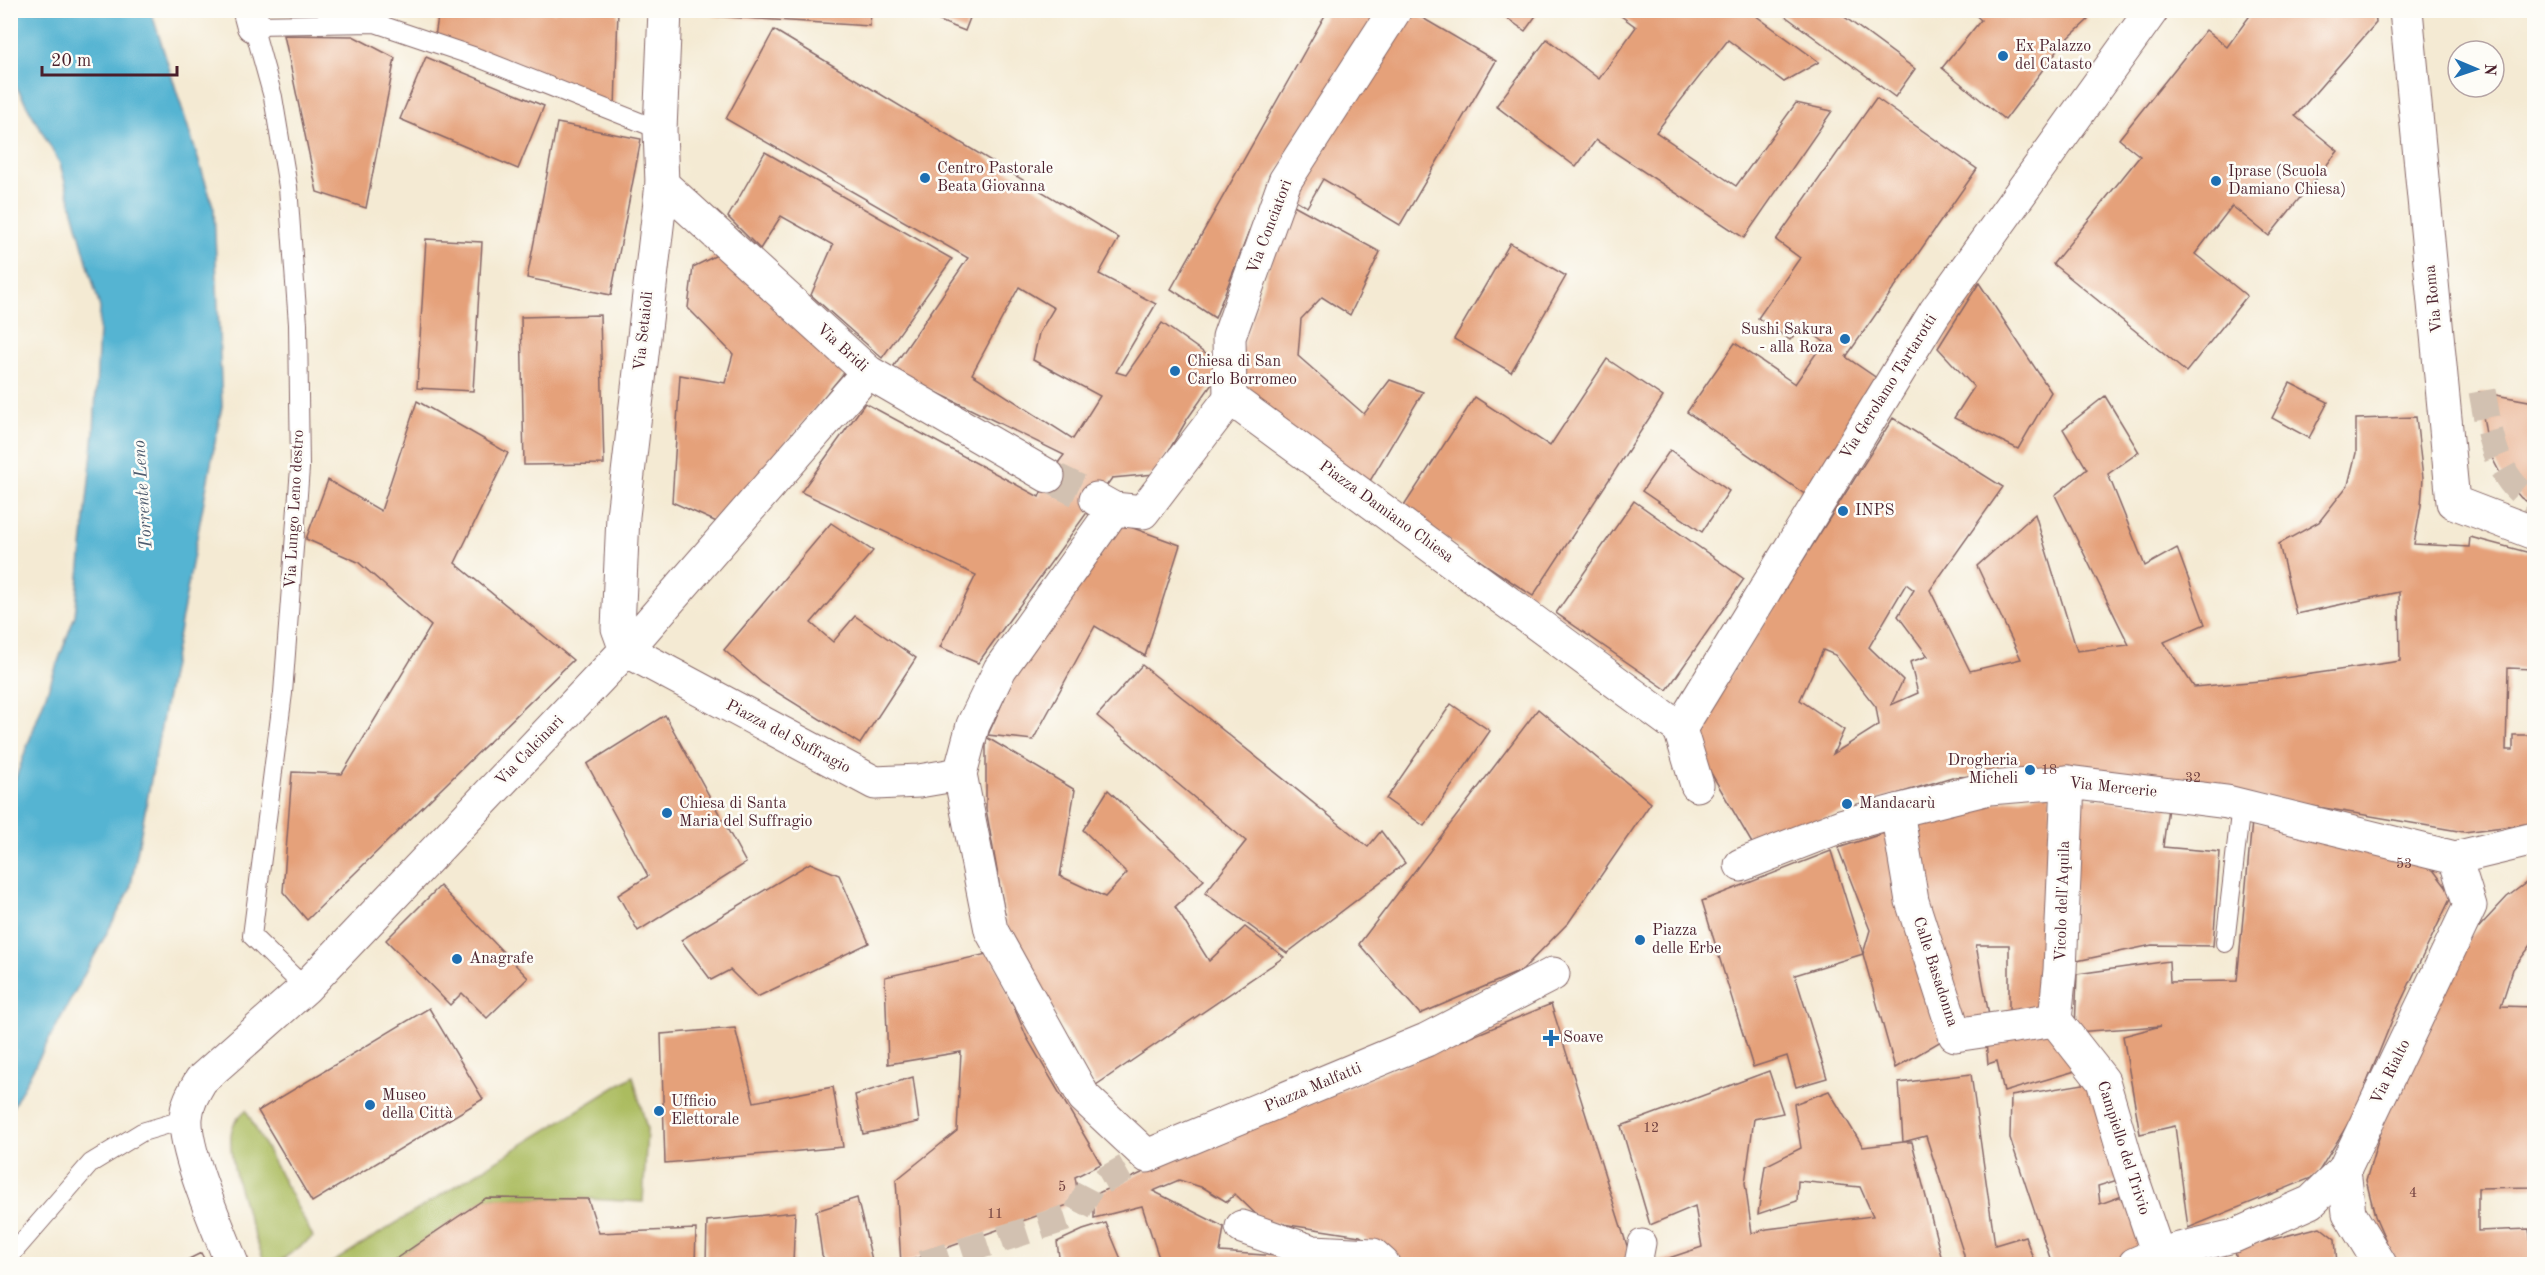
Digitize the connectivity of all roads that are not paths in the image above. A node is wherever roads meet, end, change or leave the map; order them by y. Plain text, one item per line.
1 (665, 10) edge
2 (1395, 10) edge
3 (2152, 10) edge
4 (2406, 10) edge
5 (251, 18) edge
6 (660, 130) junction
7 (662, 184) junction
8 (868, 372) junction
9 (1230, 398) junction
10 (1048, 476) tunnel mouth
11 (2535, 533) edge
12 (626, 650) junction
13 (1672, 722) junction
14 (960, 774) junction
15 (2067, 782) junction
16 (1697, 785) dead end
17 (2241, 805) junction
18 (1897, 811) junction
19 (2535, 839) edge
20 (2455, 858) junction
21 (1741, 865) dead end
22 (2225, 943) dead end
23 (1553, 974) dead end
24 (305, 988) junction
25 (2055, 1020) junction
26 (186, 1119) junction
27 (2344, 1170) junction
28 (1242, 1227) dead end
29 (10, 1256) edge
30 (2150, 1261) edge
31 (232, 1264) edge
32 (1383, 1264) edge
33 (2380, 1264) edge

1 - 6 street, Via Setaioli
2 - 9 street, Via Conciatori
3 - 13 street, Via Gerolamo Tartarotti
4 - 11 street, Via Roma
5 - 6 lane
5 - 24 lane, Via Lungo Leno destro
6 - 7 street, Via Setaioli
7 - 8 street, Via Bridi
7 - 12 street, Via Setaioli
8 - 10 street, Via Bridi
8 - 12 street, Via Calcinari
9 - 13 street, Piazza Damiano Chiesa
9 - 14 street
12 - 14 street, Piazza del Suffragio
12 - 24 street, Via Calcinari
13 - 16 street
14 - 23 street, Piazza Malfatti
15 - 17 street, Via Mercerie
15 - 18 street, Via Mercerie
15 - 25 street, Vicolo dell'Aquila
17 - 20 street, Via Mercerie
17 - 22 lane
18 - 21 street, Via Mercerie
18 - 25 street, Calle Basadonna
19 - 20 street
20 - 27 street, Via Rialto
24 - 26 street, Via Calcinari
25 - 30 street, Campiello del Trivio
26 - 29 lane
26 - 31 street
27 - 30 street, Via Rialto
27 - 33 street
28 - 32 street

